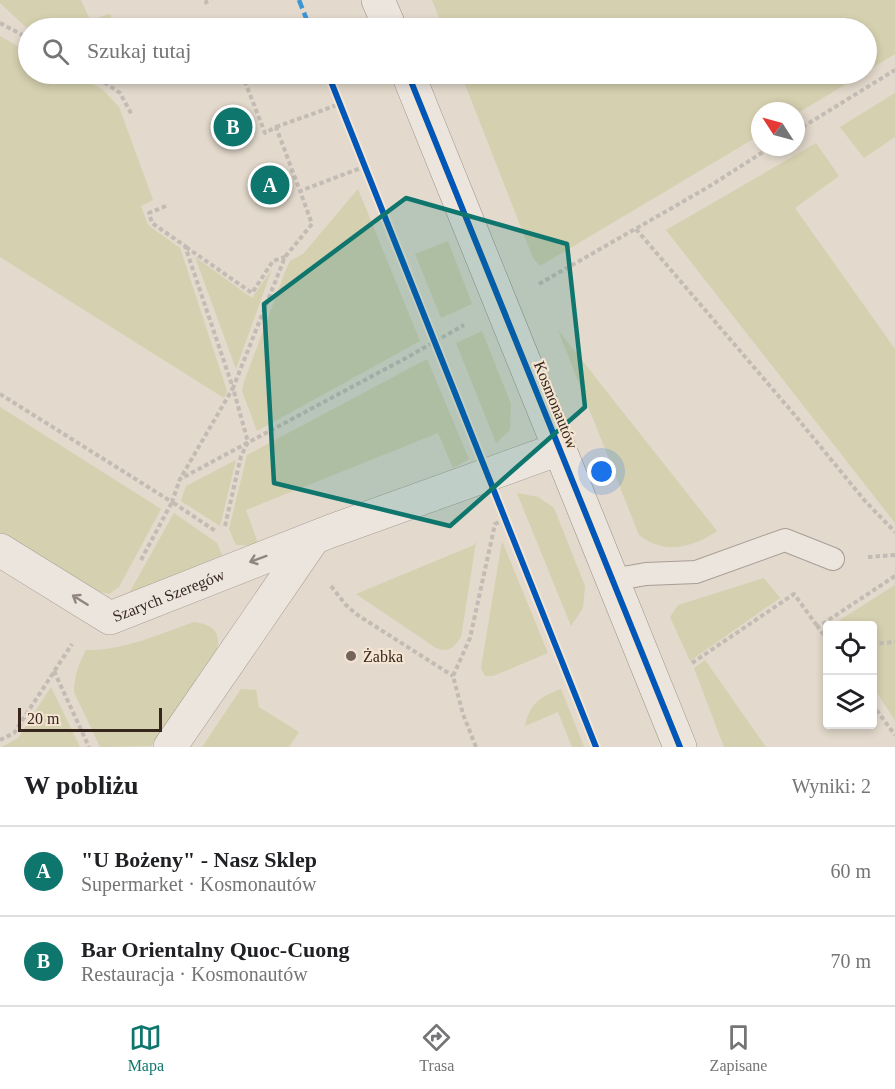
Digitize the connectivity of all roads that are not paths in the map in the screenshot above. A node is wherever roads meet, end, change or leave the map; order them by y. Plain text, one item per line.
1 (378, 0) edge
2 (386, 18) edge
3 (412, 84) edge
4 (559, 449) junction
5 (313, 539) junction
6 (0, 550) edge
7 (833, 559) dead end
8 (612, 580) junction
9 (170, 747) edge
10 (680, 747) edge

1 - 2 street
3 - 4 street, Kosmonautów
4 - 5 street, Szarych Szeregów
4 - 8 street, Kosmonautów
5 -> 6 street, Szarych Szeregów
5 - 9 street
7 - 8 lane
8 - 10 street, Kosmonautów

